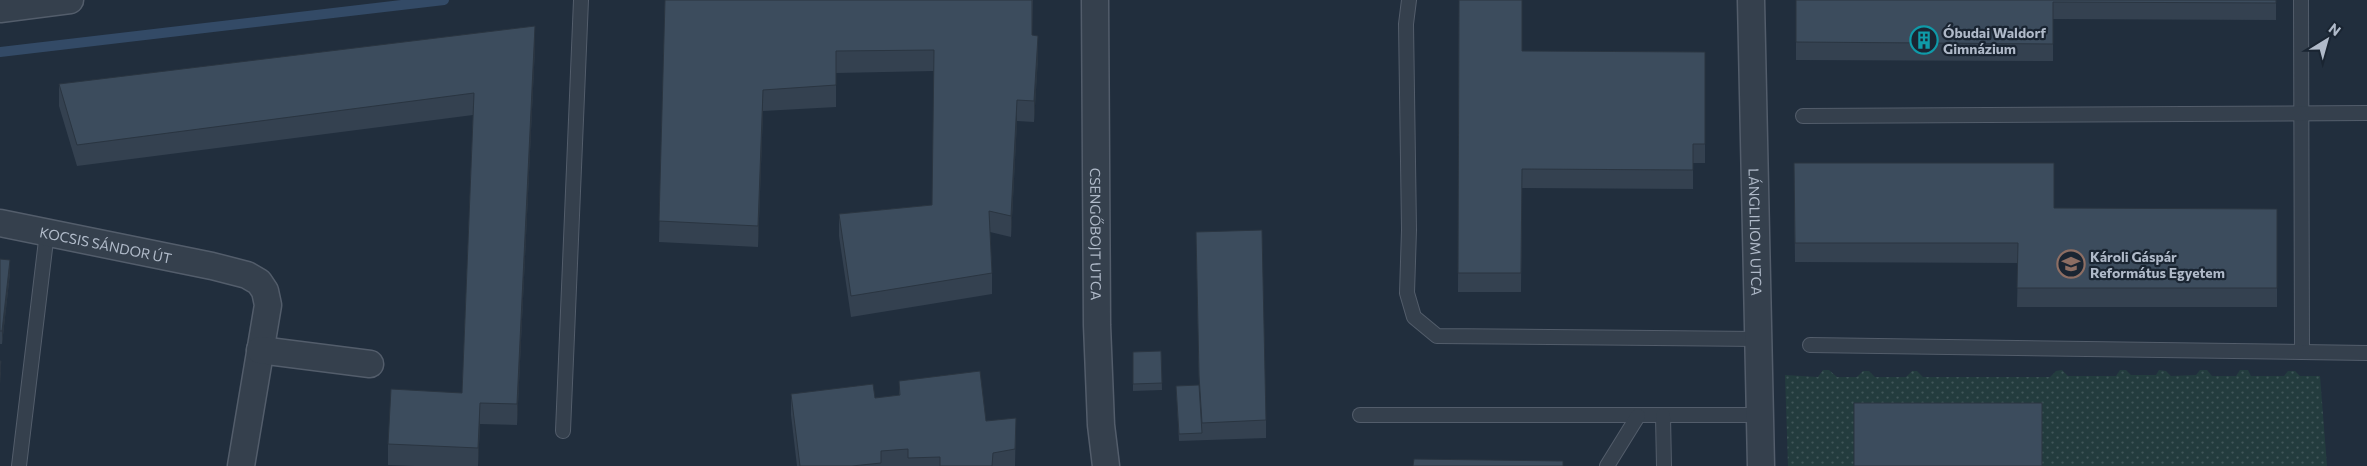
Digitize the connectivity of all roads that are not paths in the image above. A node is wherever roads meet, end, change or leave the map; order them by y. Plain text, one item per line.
1 (70, 0) edge
2 (581, 0) edge
3 (1096, 0) edge
4 (1409, 0) edge
5 (1751, 0) edge
6 (2301, 0) edge
7 (0, 8) edge
8 (2302, 114) junction
9 (2367, 114) edge
10 (1803, 116) dead end
11 (0, 222) edge
12 (47, 232) junction
13 (1758, 339) junction
14 (1810, 345) dead end
15 (260, 350) junction
16 (2302, 352) junction
17 (2367, 353) edge
18 (370, 364) dead end
19 (1760, 415) junction
20 (1360, 416) dead end
21 (1638, 416) junction
22 (1663, 416) junction
23 (563, 431) dead end
24 (19, 466) edge
25 (241, 466) edge
26 (1106, 466) edge
27 (1607, 466) edge
28 (1664, 466) edge
29 (1761, 466) edge

1 - 7 street
2 - 23 lane
3 - 26 street, CSENGŐBOJT UTCA
4 - 13 lane
5 - 13 street, LÁNGLILIOM UTCA
6 - 8 lane
8 - 9 lane
8 - 10 lane
8 - 16 lane
11 - 12 street, KOCSIS SÁNDOR ÚT
12 - 15 street, KOCSIS SÁNDOR ÚT
12 - 24 lane
13 - 19 street, LÁNGLILIOM UTCA
14 - 16 lane
15 - 18 street
15 - 25 street, KOCSIS SÁNDOR ÚT
16 - 17 lane
19 - 22 lane
19 - 29 street, LÁNGLILIOM UTCA
20 - 21 lane
21 - 22 lane
21 - 27 lane
22 - 28 lane

